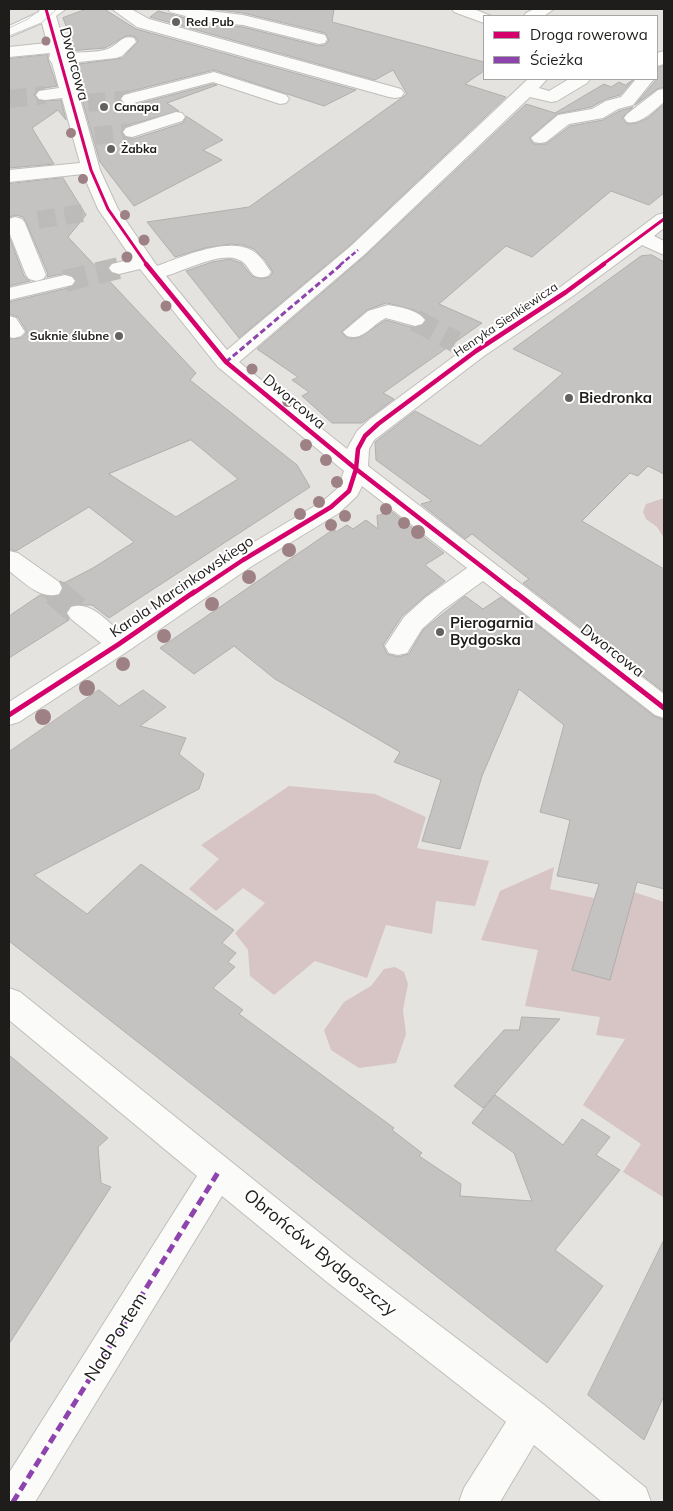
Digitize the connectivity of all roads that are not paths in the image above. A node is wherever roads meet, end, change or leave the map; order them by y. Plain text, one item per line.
1 (120, 9) edge
2 (176, 9) edge
3 (464, 9) edge
4 (546, 9) edge
5 (50, 10) edge
6 (534, 15) edge
7 (483, 18) edge
8 (9, 32) edge
9 (319, 39) dead end
10 (128, 42) dead end
11 (9, 52) edge
12 (57, 53) junction
13 (579, 80) edge
14 (645, 80) edge
15 (649, 80) edge
16 (533, 84) edge
17 (664, 85) edge
18 (395, 93) dead end
19 (664, 94) edge
20 (45, 95) tunnel mouth
21 (130, 99) tunnel mouth
22 (280, 99) dead end
23 (76, 100) junction
24 (176, 117) dead end
25 (633, 118) dead end
26 (132, 132) tunnel mouth
27 (540, 138) dead end
28 (90, 168) junction
29 (9, 176) edge
30 (664, 220) edge
31 (18, 223) edge
32 (641, 237) junction
33 (664, 249) edge
34 (119, 268) tunnel mouth
35 (148, 268) junction
36 (261, 272) dead end
37 (36, 276) dead end
38 (65, 280) tunnel mouth
39 (9, 294) edge
40 (415, 320) tunnel mouth
41 (354, 332) dead end
42 (226, 362) junction
43 (356, 469) junction
44 (9, 559) edge
45 (484, 568) junction
46 (50, 588) tunnel mouth
47 (80, 613) tunnel mouth
48 (119, 644) junction
49 (398, 646) dead end
50 (664, 708) edge
51 (9, 715) edge
52 (9, 1002) edge
53 (219, 1171) junction
54 (530, 1418) junction
55 (13, 1502) edge
56 (478, 1502) edge
57 (632, 1502) edge

1 - 18 street
2 - 9 street
3 - 7 street
4 - 6 street
5 - 8 street
5 - 12 street, Dworcowa
10 - 12 street
11 - 12 street
12 - 23 street, Dworcowa
13 - 16 street
14 - 27 street
15 - 17 street
16 - 42 street
19 - 25 street
20 - 23 street
21 - 22 street
23 - 28 street, Dworcowa
24 - 26 street
28 - 29 street
28 - 35 street, Dworcowa
30 - 32 street, Henryka Sienkiewicza
31 - 37 street
32 - 33 street
32 - 43 street, Henryka Sienkiewicza
34 - 35 street
35 - 36 street
35 - 42 street, Dworcowa
38 - 39 street
40 - 41 street
42 - 43 street, Dworcowa
43 - 45 street, Dworcowa
43 - 48 street, Karola Marcinkowskiego
44 - 46 street
45 - 49 street
45 - 50 street, Dworcowa
47 - 48 street
48 - 51 street, Karola Marcinkowskiego
52 - 53 street, Obrońców Bydgoszczy
53 - 54 street, Obrońców Bydgoszczy
53 - 55 street, Nad Portem
54 - 56 street
54 - 57 street, Obrońców Bydgoszczy

